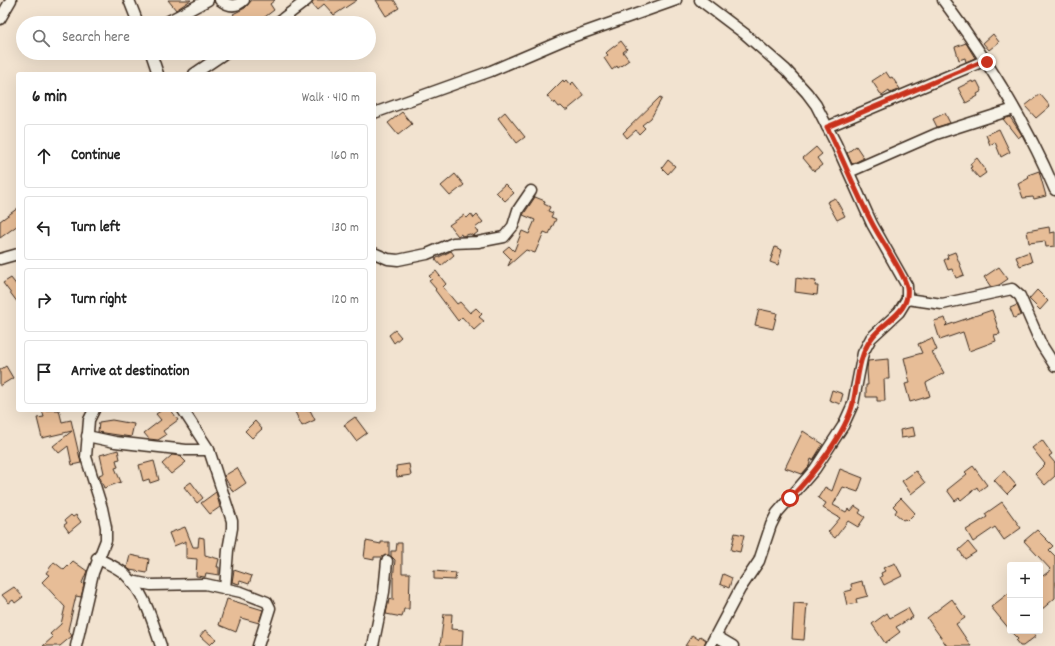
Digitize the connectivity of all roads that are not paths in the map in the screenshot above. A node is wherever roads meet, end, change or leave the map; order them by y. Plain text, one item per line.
1 (11, 0) edge
2 (129, 0) edge
3 (208, 0) edge
4 (220, 0) edge
5 (244, 0) edge
6 (306, 0) edge
7 (676, 0) edge
8 (700, 0) edge
9 (943, 0) edge
10 (135, 16) edge
11 (178, 16) edge
12 (286, 16) edge
13 (0, 19) edge
14 (153, 60) edge
15 (215, 60) edge
16 (986, 60) junction
17 (157, 72) edge
18 (197, 72) edge
19 (1014, 109) junction
20 (376, 112) edge
21 (827, 127) junction
22 (849, 172) junction
23 (1055, 190) edge
24 (531, 191) dead end
25 (376, 254) edge
26 (16, 255) edge
27 (0, 259) edge
28 (907, 299) junction
29 (1055, 366) edge
30 (93, 412) edge
31 (185, 412) edge
32 (87, 436) junction
33 (208, 450) junction
34 (97, 558) junction
35 (387, 561) dead end
36 (131, 581) junction
37 (225, 589) junction
38 (716, 636) junction
39 (76, 646) edge
40 (160, 646) edge
41 (258, 646) edge
42 (373, 646) edge
43 (710, 646) edge
44 (733, 646) edge

1 - 13 street
2 - 10 street
3 - 11 street
4 - 5 street
6 - 12 street
7 - 20 street
8 - 21 street
9 - 16 street
14 - 17 street
15 - 18 street
16 - 19 street
16 - 21 street
19 - 22 street
19 - 23 street
21 - 22 street
22 - 28 street
24 - 25 street
26 - 27 street
28 - 29 street
28 - 38 street
30 - 32 street
31 - 33 street
32 - 33 street
32 - 34 street
33 - 37 street
34 - 36 street
34 - 39 street
35 - 42 street
36 - 37 street
36 - 40 street
37 - 41 street
38 - 43 street
38 - 44 street

